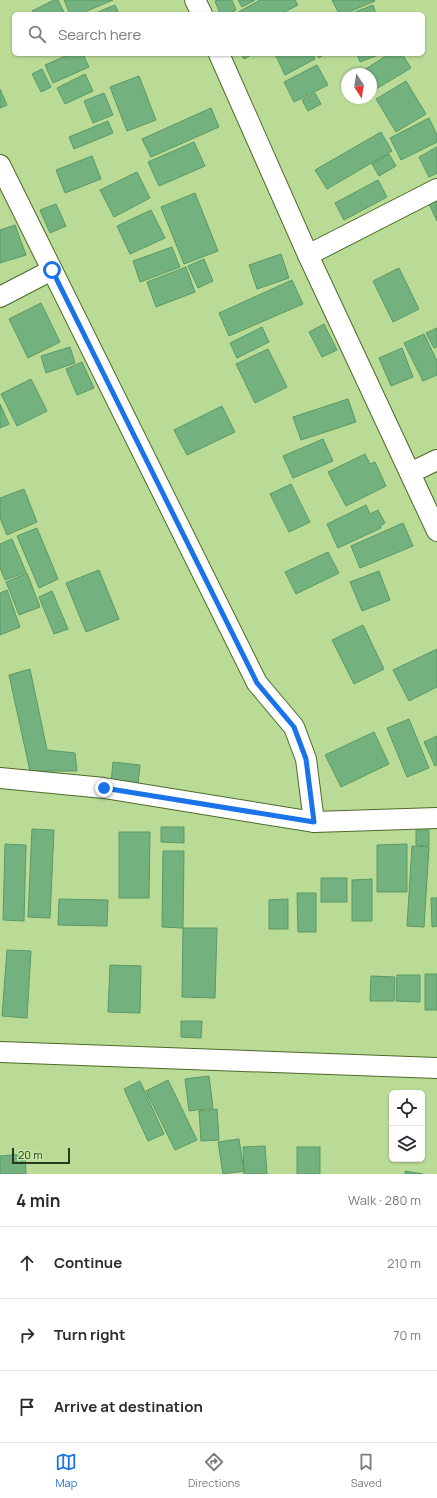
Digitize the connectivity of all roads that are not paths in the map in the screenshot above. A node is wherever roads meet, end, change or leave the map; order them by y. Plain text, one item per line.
1 (195, 0) edge
2 (201, 12) edge
3 (220, 56) edge
4 (0, 165) edge
5 (437, 189) edge
6 (308, 255) junction
7 (52, 270) junction
8 (0, 297) edge
9 (437, 460) edge
10 (410, 473) junction
11 (437, 531) edge
12 (0, 778) edge
13 (437, 818) edge
14 (314, 822) junction
15 (0, 1052) edge
16 (437, 1068) edge

1 - 2 street
3 - 6 street
4 - 7 street
5 - 6 street
6 - 10 street
7 - 8 street
7 - 14 street
9 - 10 street
10 - 11 street
12 - 14 street
13 - 14 street
15 - 16 street

